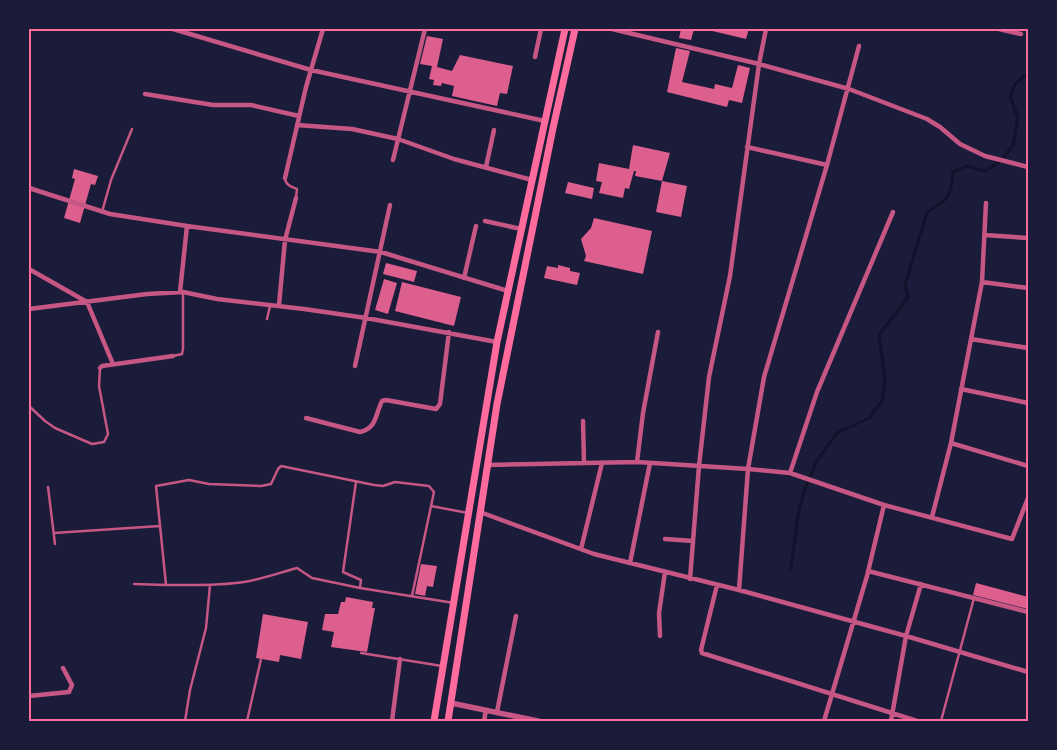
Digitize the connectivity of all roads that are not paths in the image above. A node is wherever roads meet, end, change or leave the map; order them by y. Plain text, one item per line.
1 (173, 29) edge
2 (323, 29) edge
3 (425, 29) edge
4 (541, 29) edge
5 (565, 29) edge
6 (575, 29) edge
7 (612, 29) edge
8 (766, 29) edge
9 (999, 29) edge
10 (1021, 34) dead end
11 (860, 46) dead end
12 (535, 56) dead end
13 (759, 64) junction
14 (311, 70) junction
15 (849, 89) junction
16 (409, 92) junction
17 (145, 94) dead end
18 (299, 116) junction
19 (545, 121) junction
20 (297, 125) junction
21 (132, 129) dead end
22 (494, 130) dead end
23 (398, 139) junction
24 (747, 147) junction
25 (393, 160) dead end
26 (827, 165) junction
27 (486, 167) junction
28 (1028, 167) edge
29 (285, 178) joint
30 (532, 180) junction
31 (29, 188) edge
32 (296, 198) joint
33 (986, 204) dead end
34 (390, 205) dead end
35 (102, 212) junction
36 (893, 212) dead end
37 (485, 221) dead end
38 (187, 226) junction
39 (476, 226) dead end
40 (520, 229) junction
41 (985, 235) junction
42 (1028, 238) edge
43 (284, 240) junction
44 (380, 252) junction
45 (29, 269) edge
46 (464, 278) junction
47 (982, 282) junction
48 (1028, 288) edge
49 (508, 291) junction
50 (181, 292) junction
51 (87, 302) junction
52 (270, 305) junction
53 (279, 305) junction
54 (29, 309) edge
55 (366, 318) junction
56 (267, 320) dead end
57 (449, 332) junction
58 (658, 332) dead end
59 (971, 339) junction
60 (497, 342) junction
61 (508, 343) junction
62 (1028, 348) edge
63 (173, 356) joint
64 (113, 364) junction
65 (355, 366) dead end
66 (100, 368) joint
67 (961, 389) junction
68 (1028, 403) edge
69 (29, 406) edge
70 (306, 418) dead end
71 (584, 421) dead end
72 (951, 443) junction
73 (637, 462) junction
74 (584, 463) junction
75 (602, 463) junction
76 (650, 463) junction
77 (488, 465) junction
78 (699, 466) junction
79 (1028, 466) edge
80 (748, 469) junction
81 (790, 473) junction
82 (356, 482) junction
83 (48, 487) dead end
84 (1028, 498) edge
85 (884, 505) junction
86 (431, 506) junction
87 (480, 512) junction
88 (469, 513) junction
89 (932, 517) junction
90 (160, 526) junction
91 (54, 533) junction
92 (665, 539) dead end
93 (693, 541) junction
94 (55, 544) dead end
95 (581, 550) junction
96 (630, 563) junction
97 (868, 571) junction
98 (665, 572) junction
99 (690, 579) junction
100 (134, 584) dead end
101 (921, 584) junction
102 (166, 585) junction
103 (210, 585) junction
104 (717, 585) junction
105 (360, 588) junction
106 (739, 590) junction
107 (412, 596) junction
108 (974, 598) junction
109 (455, 603) junction
110 (1028, 612) edge
111 (516, 616) dead end
112 (853, 622) junction
113 (660, 636) dead end
114 (906, 636) junction
115 (960, 652) junction
116 (361, 654) dead end
117 (261, 659) dead end
118 (400, 659) junction
119 (443, 666) junction
120 (63, 668) dead end
121 (1028, 672) edge
122 (832, 694) junction
123 (29, 696) edge
124 (451, 703) junction
125 (486, 710) junction
126 (497, 712) junction
127 (892, 712) junction
128 (185, 721) edge
129 (247, 721) edge
130 (392, 721) edge
131 (434, 721) edge
132 (448, 721) edge
133 (484, 721) edge
134 (538, 721) edge
135 (824, 721) edge
136 (891, 721) edge
137 (917, 721) edge
138 (941, 721) edge

1 - 14 street
2 - 14 street
3 - 16 street
4 - 12 street
5 - 19 main road
6 - 61 main road
7 - 13 street
8 - 13 street
9 - 10 street
11 - 15 street
13 - 15 street
13 - 24 street
14 - 16 street
14 - 18 street
15 - 26 street
15 - 28 street
16 - 19 street
16 - 23 street
17 - 18 street
18 - 20 street
19 - 30 main road
20 - 23 street
20 - 29 street
21 - 35 lane
22 - 27 street
23 - 25 street
23 - 27 street
24 - 26 street
24 - 78 street
26 - 80 street
27 - 30 street
29 - 32 lane
30 - 40 main road
31 - 35 street
32 - 43 street
33 - 41 street
34 - 44 street
35 - 38 street
36 - 81 street
37 - 40 street
38 - 43 street
38 - 50 street
39 - 46 street
40 - 49 main road
41 - 42 street
41 - 47 street
43 - 44 street
43 - 53 street
44 - 46 street
44 - 55 street
45 - 51 street
46 - 49 street
47 - 48 street
47 - 59 street
49 - 60 main road
50 - 51 street
50 - 52 street
50 - 63 lane
51 - 54 street
51 - 64 street
52 - 53 street
52 - 56 lane
53 - 55 street
55 - 57 street
55 - 65 street
57 - 60 street
57 - 70 street
58 - 73 street
59 - 62 street
59 - 67 street
60 - 61 main road
60 - 88 main road
61 - 77 main road
63 - 64 street
64 - 66 street
66 - 69 lane
67 - 68 street
67 - 72 street
71 - 74 street
72 - 79 street
72 - 89 street
73 - 75 street
73 - 76 street
74 - 75 street
74 - 77 street
75 - 95 street
76 - 78 street
76 - 96 street
77 - 87 main road
78 - 80 street
78 - 93 street
80 - 81 street
80 - 106 street
81 - 85 street
82 - 86 lane
82 - 90 lane
82 - 105 lane
83 - 91 lane
84 - 89 street
85 - 89 street
85 - 97 street
86 - 88 lane
86 - 107 lane
87 - 95 street
87 - 124 main road
88 - 109 main road
90 - 91 lane
90 - 102 lane
91 - 94 lane
92 - 93 street
93 - 99 street
95 - 96 street
96 - 98 street
97 - 101 street
97 - 112 street
98 - 99 street
98 - 113 street
99 - 104 street
100 - 102 lane
101 - 108 street
101 - 114 street
102 - 103 lane
103 - 105 lane
103 - 128 lane
104 - 106 street
104 - 122 street
105 - 107 lane
106 - 112 street
107 - 109 lane
108 - 110 street
108 - 115 lane
109 - 119 main road
111 - 126 street
112 - 114 street
112 - 122 street
114 - 115 street
114 - 127 street
115 - 121 street
115 - 138 lane
116 - 118 lane
117 - 129 lane
118 - 119 lane
118 - 130 street
119 - 131 main road
120 - 123 street
122 - 127 street
122 - 135 street
124 - 125 street
124 - 132 main road
125 - 126 street
125 - 133 street
126 - 134 street
127 - 136 street
127 - 137 street

